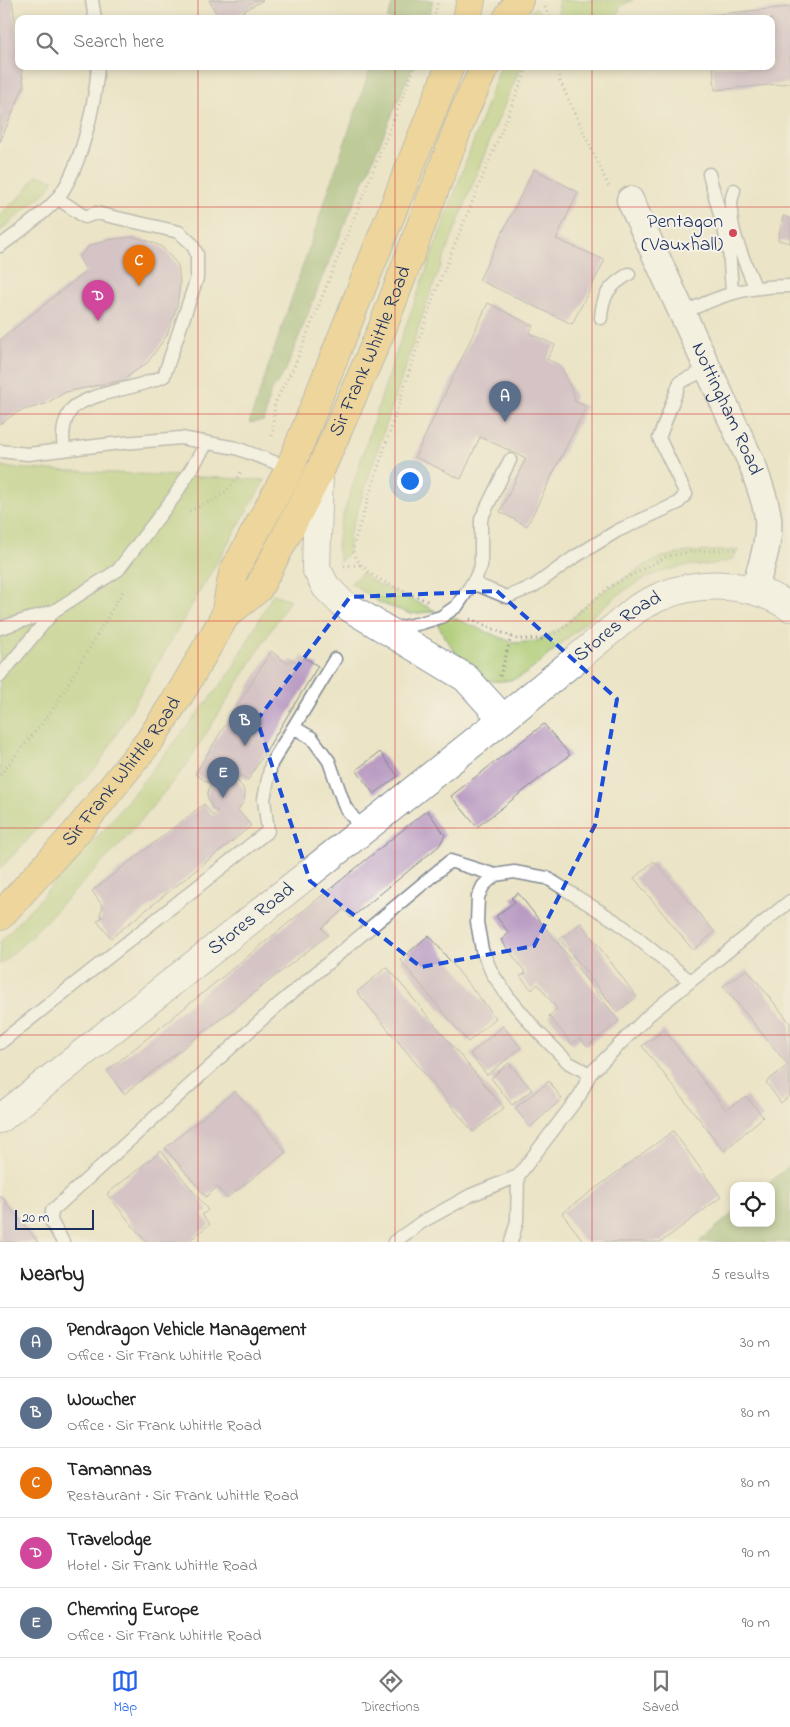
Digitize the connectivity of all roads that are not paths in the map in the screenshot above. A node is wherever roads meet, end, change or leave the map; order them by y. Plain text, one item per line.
1 (92, 0) edge
2 (471, 0) edge
3 (520, 0) edge
4 (94, 15) edge
5 (468, 15) edge
6 (510, 15) edge
7 (97, 70) edge
8 (448, 70) edge
9 (483, 70) edge
10 (709, 174) dead end
11 (734, 190) dead end
12 (57, 198) junction
13 (630, 200) road end
14 (0, 246) edge
15 (629, 274) dead end
16 (790, 286) edge
17 (755, 287) junction
18 (732, 292) junction
19 (683, 313) junction
20 (600, 318) dead end
21 (708, 369) junction
22 (207, 443) junction
23 (64, 450) junction
24 (0, 451) edge
25 (510, 460) dead end
26 (290, 468) junction
27 (319, 474) junction
28 (473, 583) junction
29 (754, 590) junction
30 (790, 607) edge
31 (54, 611) junction
32 (225, 616) junction
33 (0, 628) edge
34 (387, 630) junction
35 (335, 659) dead end
36 (0, 676) edge
37 (503, 719) junction
38 (295, 728) junction
39 (362, 829) junction
40 (495, 876) junction
41 (790, 901) edge
42 (0, 916) edge
43 (690, 981) junction
44 (0, 1043) edge
45 (590, 1074) junction
46 (0, 1119) edge
47 (518, 1176) junction
48 (63, 1242) edge
49 (394, 1242) edge
50 (512, 1242) edge

1 - 4 lane
2 - 5 highway
3 - 6 highway
7 - 12 lane
8 - 26 highway, Sir Frank Whittle Road
9 - 27 highway, Sir Frank Whittle Road
10 - 18 lane
11 - 17 lane
12 - 14 lane
12 - 23 lane
13 - 19 street, Nottingham Road
15 - 20 lane
16 - 17 lane
17 - 18 lane
18 - 19 lane
19 - 21 street, Nottingham Road
21 - 28 lane
21 - 29 street, Nottingham Road
22 - 23 lane
22 - 26 lane
22 - 31 lane
23 - 24 lane
25 - 28 lane
26 - 32 highway, Sir Frank Whittle Road
27 - 32 highway, Sir Frank Whittle Road
27 - 34 street
28 - 34 lane
29 - 30 street
29 - 37 street, Stores Road
31 - 33 lane
31 - 36 lane
32 - 42 highway, Sir Frank Whittle Road
34 - 37 street
35 - 38 lane
37 - 39 street, Stores Road
38 - 39 lane
38 - 44 lane
39 - 46 street, Stores Road
40 - 43 lane
40 - 45 lane
40 - 48 lane
41 - 43 lane
43 - 45 lane
45 - 47 lane
47 - 49 lane
47 - 50 lane

